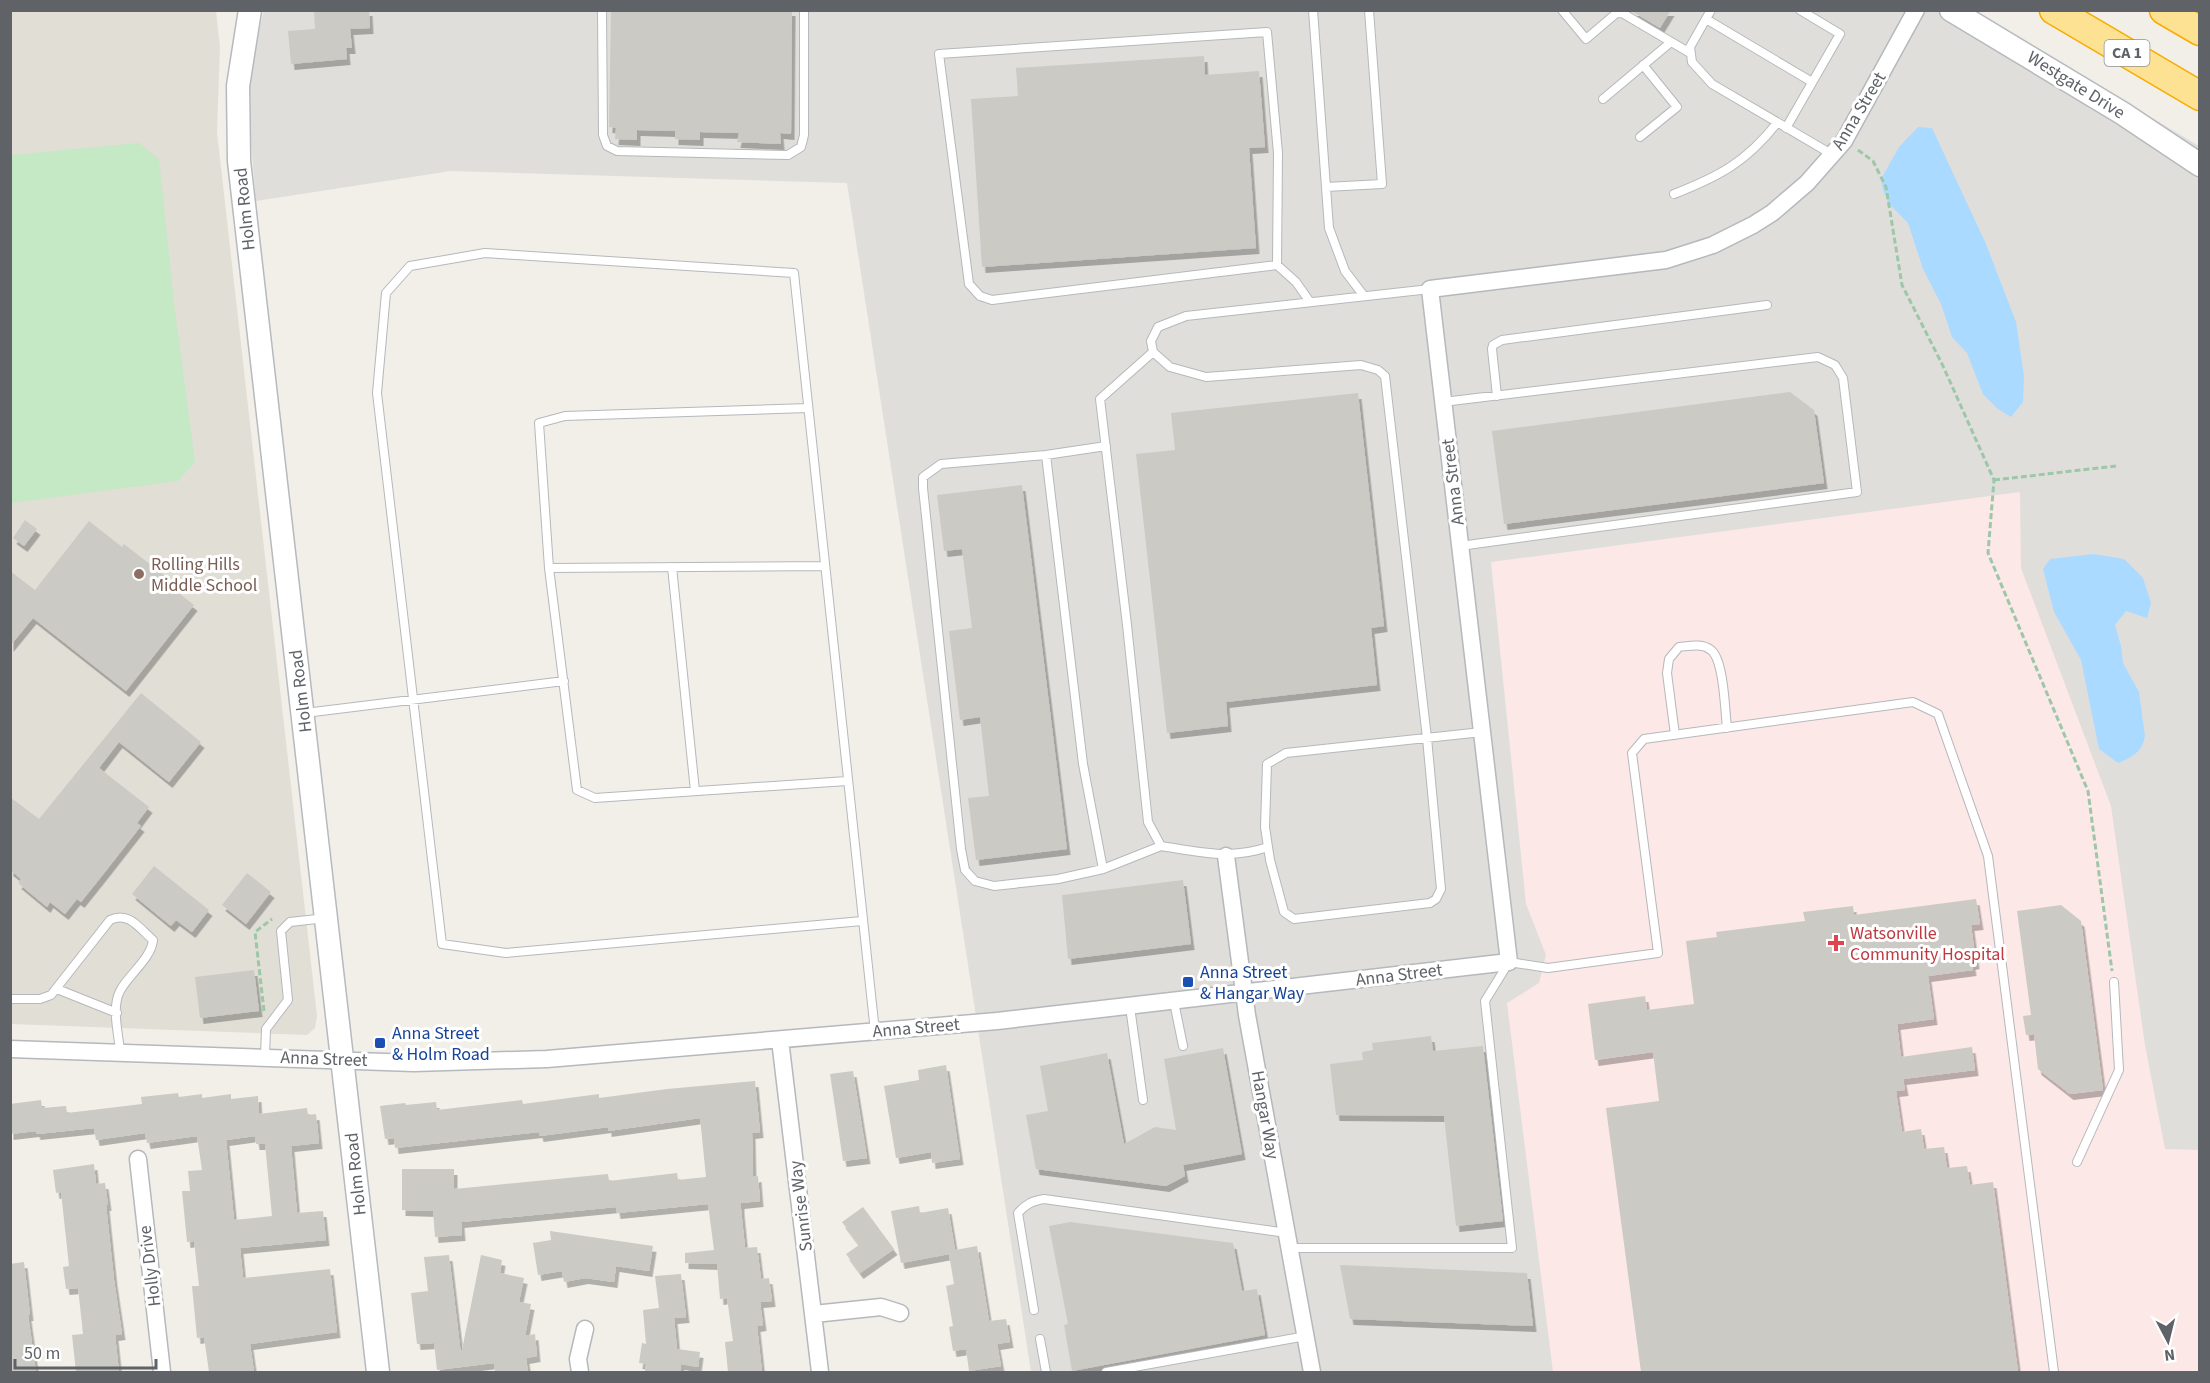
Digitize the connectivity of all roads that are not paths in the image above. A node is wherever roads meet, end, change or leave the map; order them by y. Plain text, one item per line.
1 (250, 10) edge
2 (602, 10) edge
3 (804, 10) edge
4 (1313, 10) edge
5 (1369, 10) edge
6 (1562, 10) edge
7 (1711, 10) edge
8 (1800, 10) edge
9 (1916, 10) edge
10 (1951, 10) edge
11 (2054, 10) edge
12 (2164, 10) edge
13 (1618, 11) edge
14 (1706, 19) junction
15 (2199, 31) edge
16 (1671, 42) junction
17 (1690, 53) junction
18 (1643, 65) junction
19 (1812, 82) junction
20 (2199, 96) edge
21 (1603, 99) dead end
22 (1777, 123) junction
23 (1786, 128) junction
24 (1640, 137) dead end
25 (1833, 155) junction
26 (2199, 165) edge
27 (1326, 187) junction
28 (1674, 194) dead end
29 (1277, 265) junction
30 (1430, 289) junction
31 (1364, 296) junction
32 (1310, 302) junction
33 (1767, 305) dead end
34 (1153, 352) junction
35 (1497, 396) junction
36 (1443, 402) junction
37 (808, 408) junction
38 (1106, 446) junction
39 (1046, 455) junction
40 (1460, 546) junction
41 (825, 566) junction
42 (672, 567) junction
43 (549, 568) junction
44 (564, 681) junction
45 (413, 699) junction
46 (303, 713) junction
47 (1727, 728) junction
48 (1482, 732) junction
49 (1675, 735) junction
50 (1427, 738) junction
51 (847, 781) junction
52 (695, 792) junction
53 (1161, 846) junction
54 (1268, 847) junction
55 (1226, 856) junction
56 (1103, 869) junction
57 (327, 918) junction
58 (862, 921) junction
59 (1509, 962) junction
60 (2114, 982) road end
61 (57, 990) junction
62 (1244, 993) junction
63 (10, 999) edge
64 (1174, 1002) junction
65 (1130, 1007) junction
66 (117, 1013) junction
67 (875, 1032) junction
68 (780, 1040) junction
69 (1183, 1046) dead end
70 (10, 1049) edge
71 (120, 1052) junction
72 (265, 1057) junction
73 (343, 1060) junction
74 (1143, 1100) dead end
75 (138, 1159) dead end
76 (2077, 1162) dead end
77 (1288, 1241) junction
78 (1034, 1310) dead end
79 (900, 1313) dead end
80 (814, 1314) junction
81 (585, 1329) dead end
82 (1306, 1336) junction
83 (1040, 1339) dead end
84 (162, 1372) edge
85 (378, 1372) edge
86 (580, 1372) edge
87 (820, 1372) edge
88 (1046, 1372) edge
89 (1106, 1372) edge
90 (1312, 1372) edge
91 (2054, 1372) edge

1 - 46 street, Holm Road
2 - 3 lane
4 - 27 lane
5 - 27 lane
6 - 13 lane
7 - 14 lane
8 - 19 lane
9 - 25 street, Anna Street
10 - 26 street, Westgate Drive
11 - 20 highway, CA 1
12 - 15 highway
13 - 16 lane
14 - 17 lane
14 - 19 lane
16 - 17 lane
16 - 18 lane
17 - 22 lane
18 - 21 lane
18 - 24 lane
19 - 23 lane
22 - 23 lane
22 - 28 lane
23 - 25 lane
25 - 30 street, Anna Street
27 - 31 lane
29 - 29 lane
29 - 32 lane
30 - 31 lane
30 - 36 street, Anna Street
31 - 32 lane
32 - 34 lane
33 - 35 lane
34 - 38 lane
34 - 50 lane
35 - 36 lane
35 - 40 lane
36 - 40 street, Anna Street
37 - 41 lane
37 - 43 lane
37 - 45 lane
38 - 39 lane
38 - 53 lane
39 - 56 lane
39 - 56 lane
40 - 48 street, Anna Street
41 - 42 lane
41 - 51 lane
42 - 43 lane
42 - 52 lane
43 - 44 lane
44 - 45 lane
44 - 52 lane
45 - 46 lane
45 - 58 lane
46 - 57 street, Holm Road
47 - 49 lane
47 - 49 lane
47 - 91 lane
48 - 50 lane
48 - 59 street, Anna Street
49 - 59 lane
50 - 54 lane
50 - 54 lane
51 - 52 lane
51 - 58 lane
53 - 55 lane
53 - 56 lane
54 - 55 lane
55 - 62 street, Hangar Way
57 - 72 lane
57 - 73 street, Holm Road
58 - 67 lane
59 - 62 street, Anna Street
59 - 77 lane
60 - 76 lane
61 - 63 lane
61 - 66 lane
61 - 66 lane
62 - 64 street, Anna Street
62 - 77 street, Hangar Way
64 - 65 street, Anna Street
64 - 69 lane
65 - 67 street, Anna Street
65 - 74 lane
66 - 71 lane
67 - 68 street, Anna Street
68 - 73 street, Anna Street
68 - 80 street, Sunrise Way
70 - 71 street, Anna Street
71 - 72 street, Anna Street
72 - 73 street, Anna Street
73 - 85 street, Holm Road
75 - 84 street, Holly Drive
77 - 78 lane
77 - 82 street, Hangar Way
79 - 80 street
80 - 87 street, Sunrise Way
81 - 86 street
82 - 89 lane
82 - 90 street, Hangar Way
83 - 88 lane

